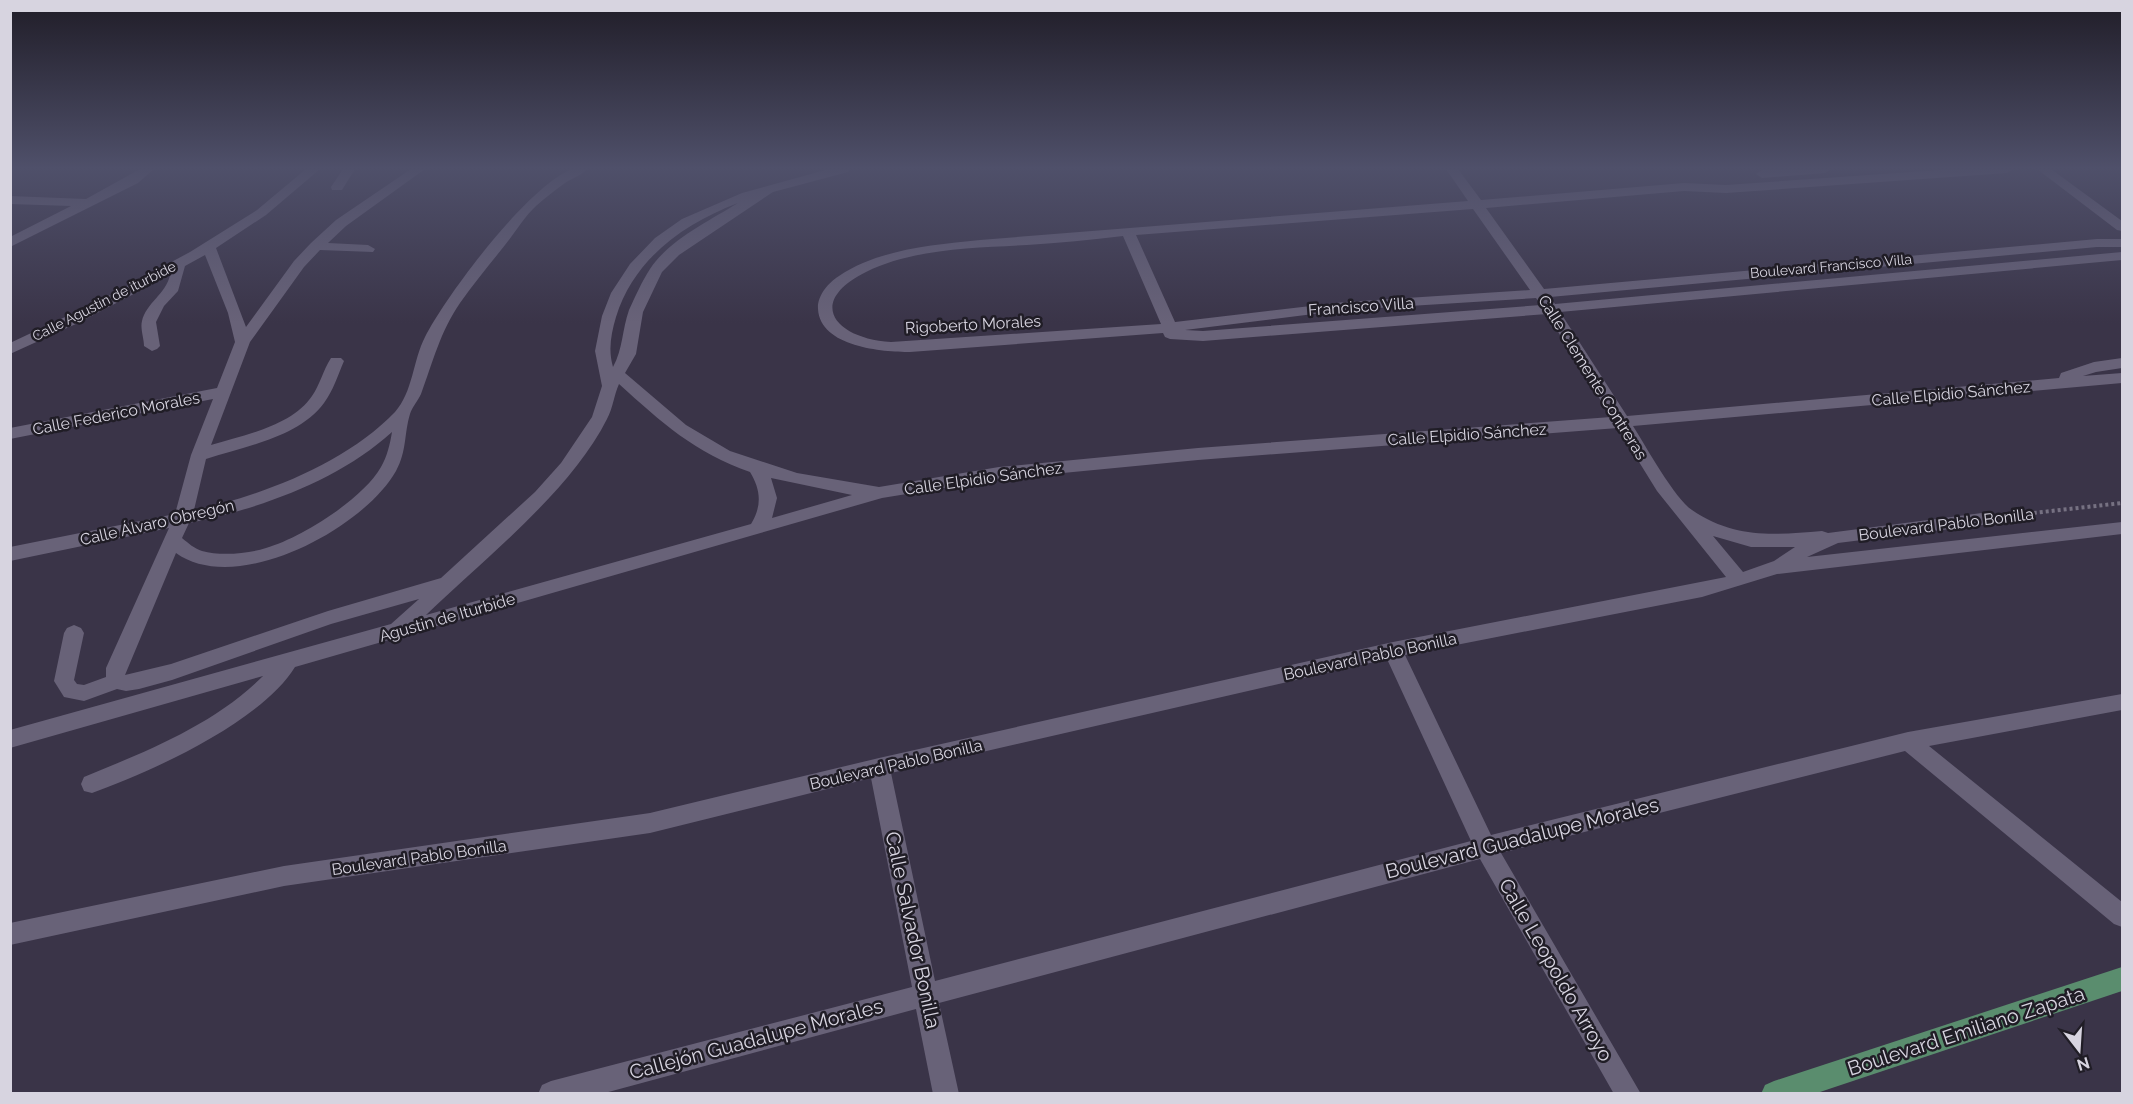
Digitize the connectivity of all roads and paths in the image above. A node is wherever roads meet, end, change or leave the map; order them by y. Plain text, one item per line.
1 (53, 221) edge
2 (250, 221) edge
3 (345, 221) edge
4 (518, 221) edge
5 (689, 221) edge
6 (720, 221) edge
7 (1269, 221) edge
8 (1488, 221) edge
9 (1128, 231) junction
10 (10, 243) edge
11 (2122, 243) edge
12 (316, 246) junction
13 (209, 247) junction
14 (368, 249) dead end
15 (2122, 256) edge
16 (179, 263) junction
17 (1638, 284) junction
18 (1541, 294) junction
19 (1651, 298) junction
20 (1551, 309) junction
21 (1172, 330) junction
22 (243, 342) junction
23 (152, 346) dead end
24 (10, 349) edge
25 (336, 362) dead end
26 (2122, 363) edge
27 (612, 378) junction
28 (2122, 378) edge
29 (2053, 384) junction
30 (222, 392) junction
31 (402, 414) junction
32 (1623, 422) junction
33 (10, 434) edge
34 (199, 454) junction
35 (756, 467) junction
36 (882, 492) junction
37 (2122, 503) edge
38 (1680, 511) junction
39 (183, 517) junction
40 (1982, 519) joint
41 (2122, 528) edge
42 (758, 529) junction
43 (1836, 537) junction
44 (172, 540) junction
45 (10, 554) edge
46 (1776, 567) junction
47 (1739, 580) junction
48 (448, 582) junction
49 (394, 632) junction
50 (74, 633) dead end
51 (1393, 650) junction
52 (290, 662) junction
53 (117, 681) junction
54 (2122, 702) edge
55 (10, 739) edge
56 (1908, 741) junction
57 (879, 767) junction
58 (92, 784) dead end
59 (1485, 847) junction
60 (2122, 916) edge
61 (10, 934) edge
62 (2122, 979) edge
63 (926, 993) junction
64 (551, 1094) edge
65 (946, 1094) edge
66 (1628, 1094) edge
67 (1774, 1094) edge

1 - 10 street
2 - 13 street, Calle Agustin de iturbide
3 - 12 street
4 - 31 street, Calle Álvaro Obregón
5 - 27 street
6 - 27 street
7 - 9 street
8 - 18 street, Calle Clemente Contreras
9 - 21 street
9 - 21 street, Rigoberto Morales
11 - 17 street, Boulevard Francisco Villa
12 - 14 street
12 - 22 street
13 - 16 street, Calle Agustin de iturbide
13 - 22 street
15 - 19 street, Boulevard Francisco Villa
16 - 23 street
16 - 24 street, Calle Agustin de iturbide
17 - 18 street, Boulevard Francisco Villa
17 - 19 street
18 - 20 street, Calle Clemente Contreras
18 - 21 street, Boulevard Francisco Villa
19 - 20 street, Boulevard Francisco Villa
20 - 21 street, Francisco Villa
20 - 32 street, Calle Clemente Contreras
22 - 30 street
25 - 34 street
26 - 29 street, Calle Elpidio Sánchez
27 - 35 street
27 - 48 street
28 - 29 street, Calle Elpidio Sánchez
29 - 32 street, Calle Elpidio Sánchez
30 - 33 street, Calle Federico Morales
30 - 34 street
31 - 39 street, Calle Álvaro Obregón
31 - 44 street
32 - 36 street, Calle Elpidio Sánchez
32 - 38 street, Calle Clemente Contreras
34 - 39 street
35 - 36 street
35 - 42 street
36 - 42 street, Agustin de Iturbide
37 - 40 path, Boulevard Pablo Bonilla
38 - 43 street
38 - 47 street, Calle Clemente Contreras
39 - 44 street
39 - 45 street, Calle Álvaro Obregón
40 - 43 street, Boulevard Pablo Bonilla
41 - 46 street, Boulevard Pablo Bonilla
42 - 49 street, Agustin de Iturbide
43 - 46 street, Boulevard Pablo Bonilla
44 - 53 street
46 - 47 street, Boulevard Pablo Bonilla
47 - 51 street, Boulevard Pablo Bonilla
48 - 49 street
48 - 53 street
49 - 52 street, Agustin de Iturbide
50 - 53 street
51 - 57 street, Boulevard Pablo Bonilla
51 - 59 street, Calle Leopoldo Arroyo
52 - 55 street, Agustin de Iturbide
52 - 58 street
54 - 56 street, Boulevard Guadalupe Morales
56 - 59 street, Boulevard Guadalupe Morales
56 - 60 street
57 - 61 street, Boulevard Pablo Bonilla
57 - 63 street, Calle Salvador Bonilla
59 - 63 street, Boulevard Guadalupe Morales
59 - 66 street, Calle Leopoldo Arroyo
62 - 67 main road, Boulevard Emiliano Zapata
63 - 64 street, Callejón Guadalupe Morales
63 - 65 street, Calle Salvador Bonilla

